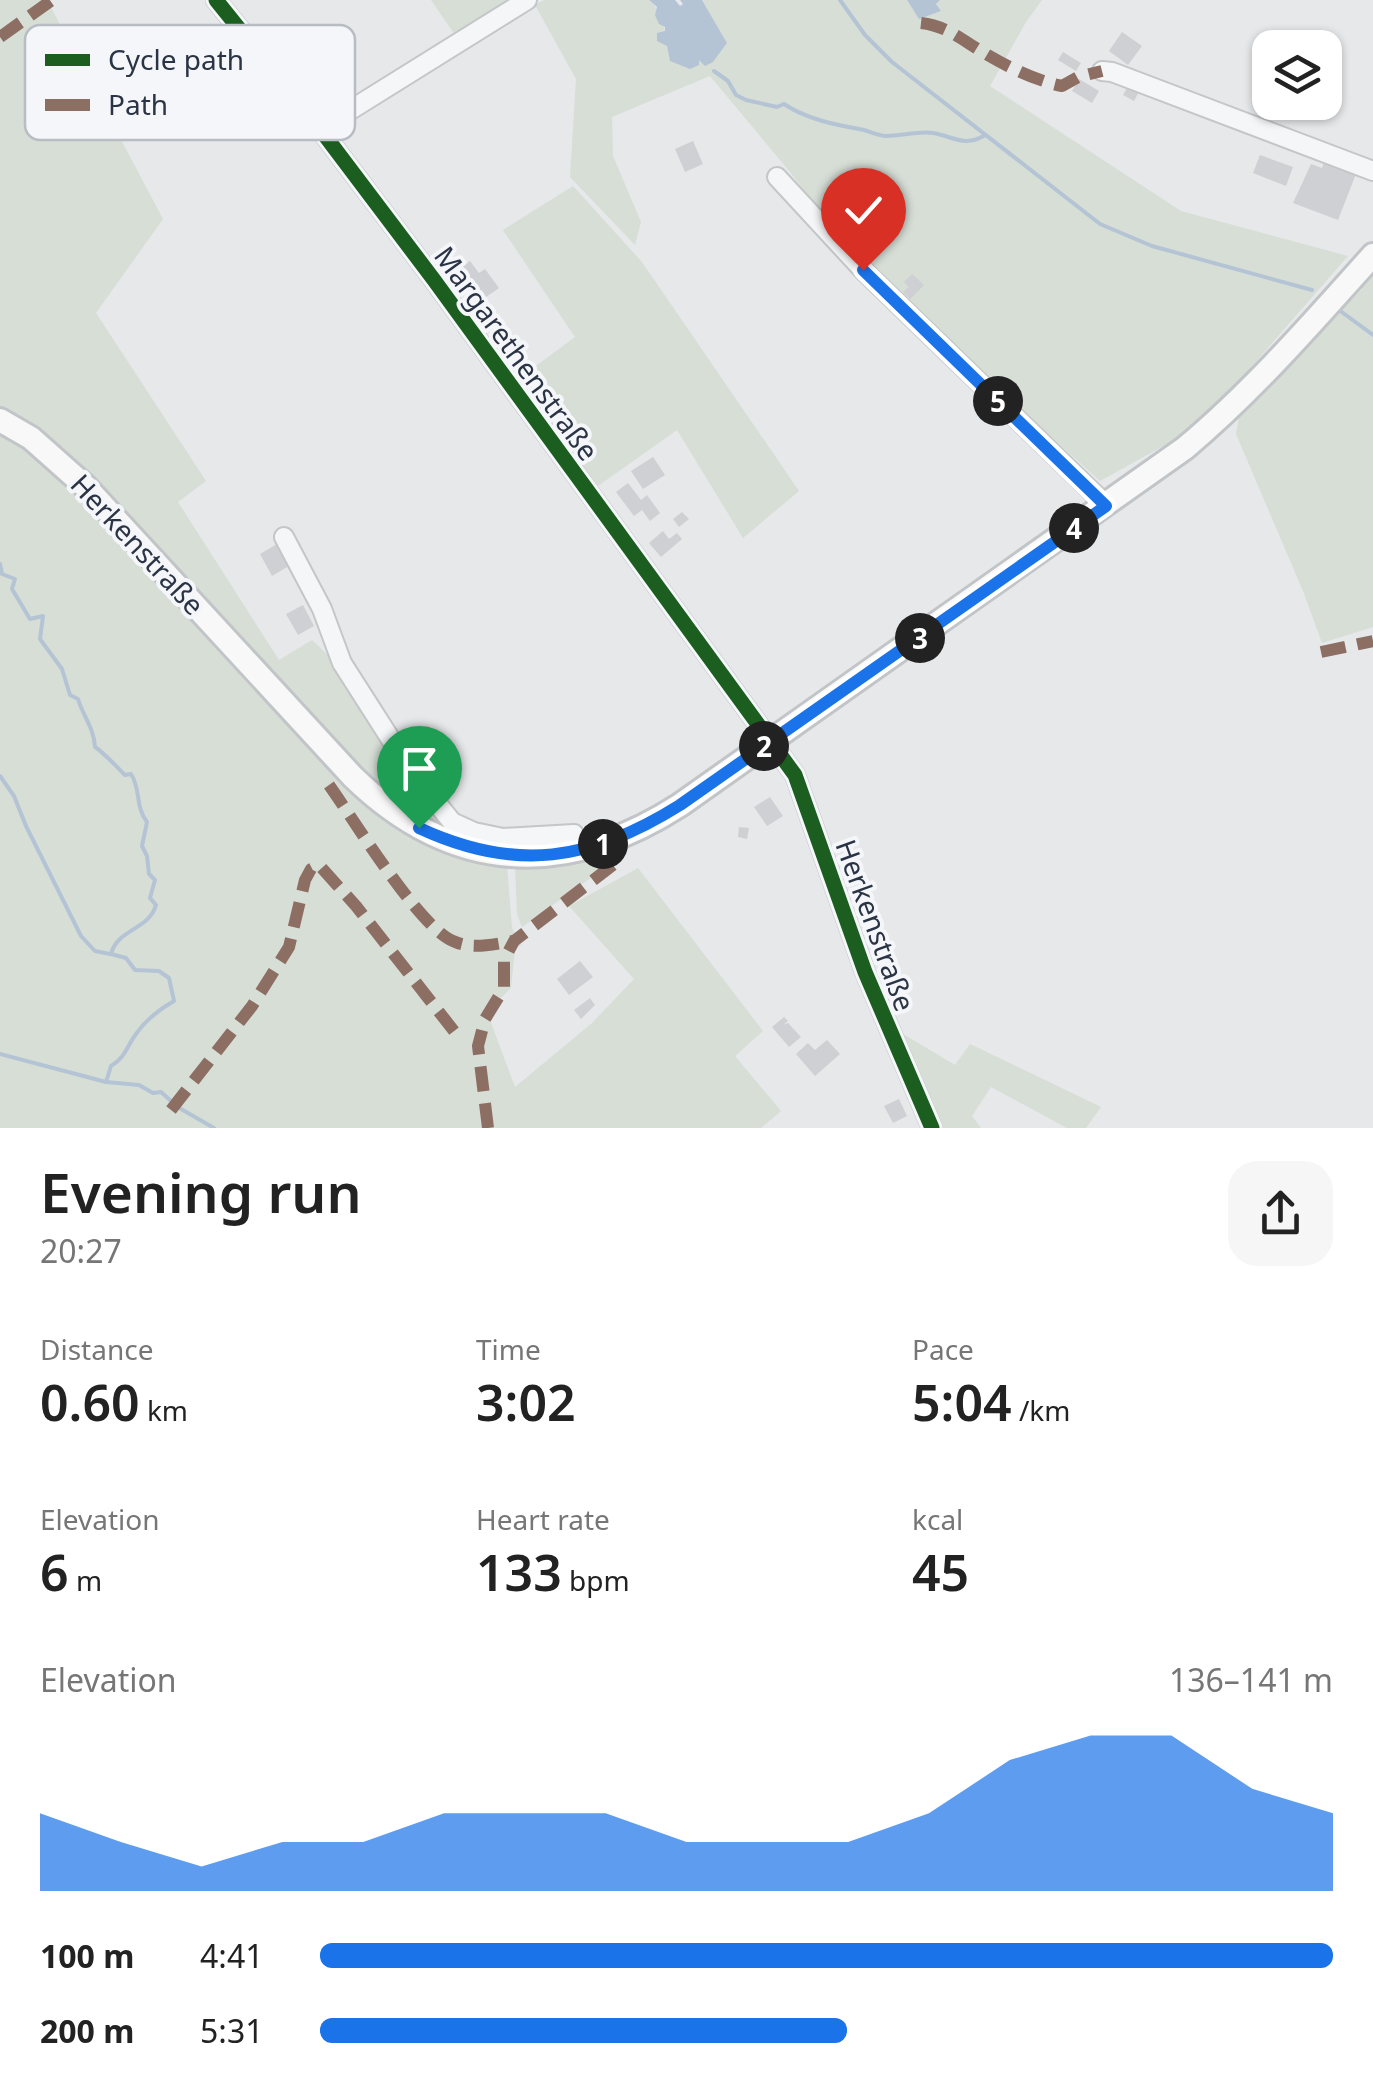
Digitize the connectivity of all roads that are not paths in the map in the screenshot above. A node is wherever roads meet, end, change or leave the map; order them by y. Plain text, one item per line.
1 (216, 0) edge
2 (527, 0) edge
3 (236, 25) edge
4 (1102, 71) dead end
5 (355, 107) edge
6 (328, 140) edge
7 (1373, 172) edge
8 (777, 177) dead end
9 (1373, 256) edge
10 (0, 420) edge
11 (1106, 506) junction
12 (284, 538) dead end
13 (770, 741) junction
14 (584, 850) junction
15 (932, 1128) edge

1 - 3 street, Margarethenstraße
2 - 5 street
4 - 7 street
6 - 13 street, Margarethenstraße
8 - 11 street
9 - 11 main road, Herkenstraße
10 - 14 main road, Herkenstraße
11 - 13 main road, Herkenstraße
12 - 14 street
13 - 14 main road, Herkenstraße
13 - 15 street, Herkenstraße

